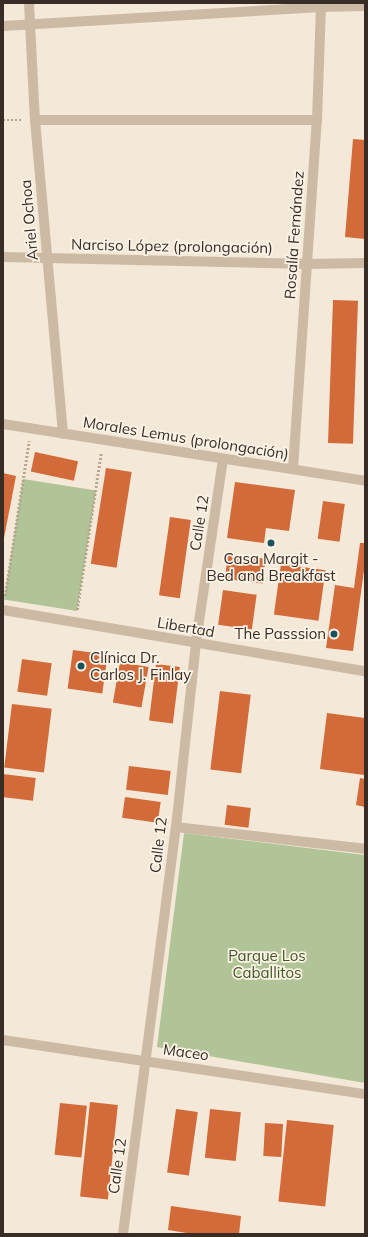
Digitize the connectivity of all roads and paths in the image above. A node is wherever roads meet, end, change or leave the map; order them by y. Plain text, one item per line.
1 (29, 3) edge
2 (321, 5) edge
3 (365, 6) edge
4 (29, 25) junction
5 (3, 26) edge
6 (35, 120) junction
7 (317, 120) junction
8 (3, 257) edge
9 (48, 258) junction
10 (365, 263) edge
11 (307, 264) junction
12 (3, 424) edge
13 (30, 429) junction
14 (62, 434) junction
15 (103, 440) junction
16 (224, 459) junction
17 (293, 469) junction
18 (365, 481) edge
19 (4, 605) edge
20 (75, 623) junction
21 (196, 644) junction
22 (365, 671) edge
23 (176, 827) junction
24 (365, 849) edge
25 (3, 1040) edge
26 (146, 1061) junction
27 (365, 1094) edge
28 (123, 1234) edge

1 - 4 street, Ariel Ochoa
2 - 3 street
2 - 4 street
2 - 7 street, Rosalía Fernández
4 - 5 street
4 - 6 street, Ariel Ochoa
6 - 7 street
6 - 9 street, Ariel Ochoa
7 - 11 street, Rosalía Fernández
8 - 9 street, Narciso López (prolongación)
9 - 11 street, Narciso López (prolongación)
9 - 14 street, Ariel Ochoa
10 - 11 street, Narciso López (prolongación)
11 - 17 street, Rosalía Fernández
12 - 13 street, Morales Lemus (prolongación)
13 - 14 street, Morales Lemus (prolongación)
13 - 19 path
14 - 15 street, Morales Lemus (prolongación)
15 - 16 street, Morales Lemus (prolongación)
15 - 20 path
16 - 17 street, Morales Lemus (prolongación)
16 - 21 street, Calle 12
17 - 18 street, Morales Lemus (prolongación)
19 - 20 street, Libertad
20 - 21 street, Libertad
21 - 22 street, Libertad
21 - 23 street, Calle 12
23 - 24 street
23 - 26 street, Calle 12
25 - 26 street, Maceo
26 - 27 street, Maceo
26 - 28 street, Calle 12

